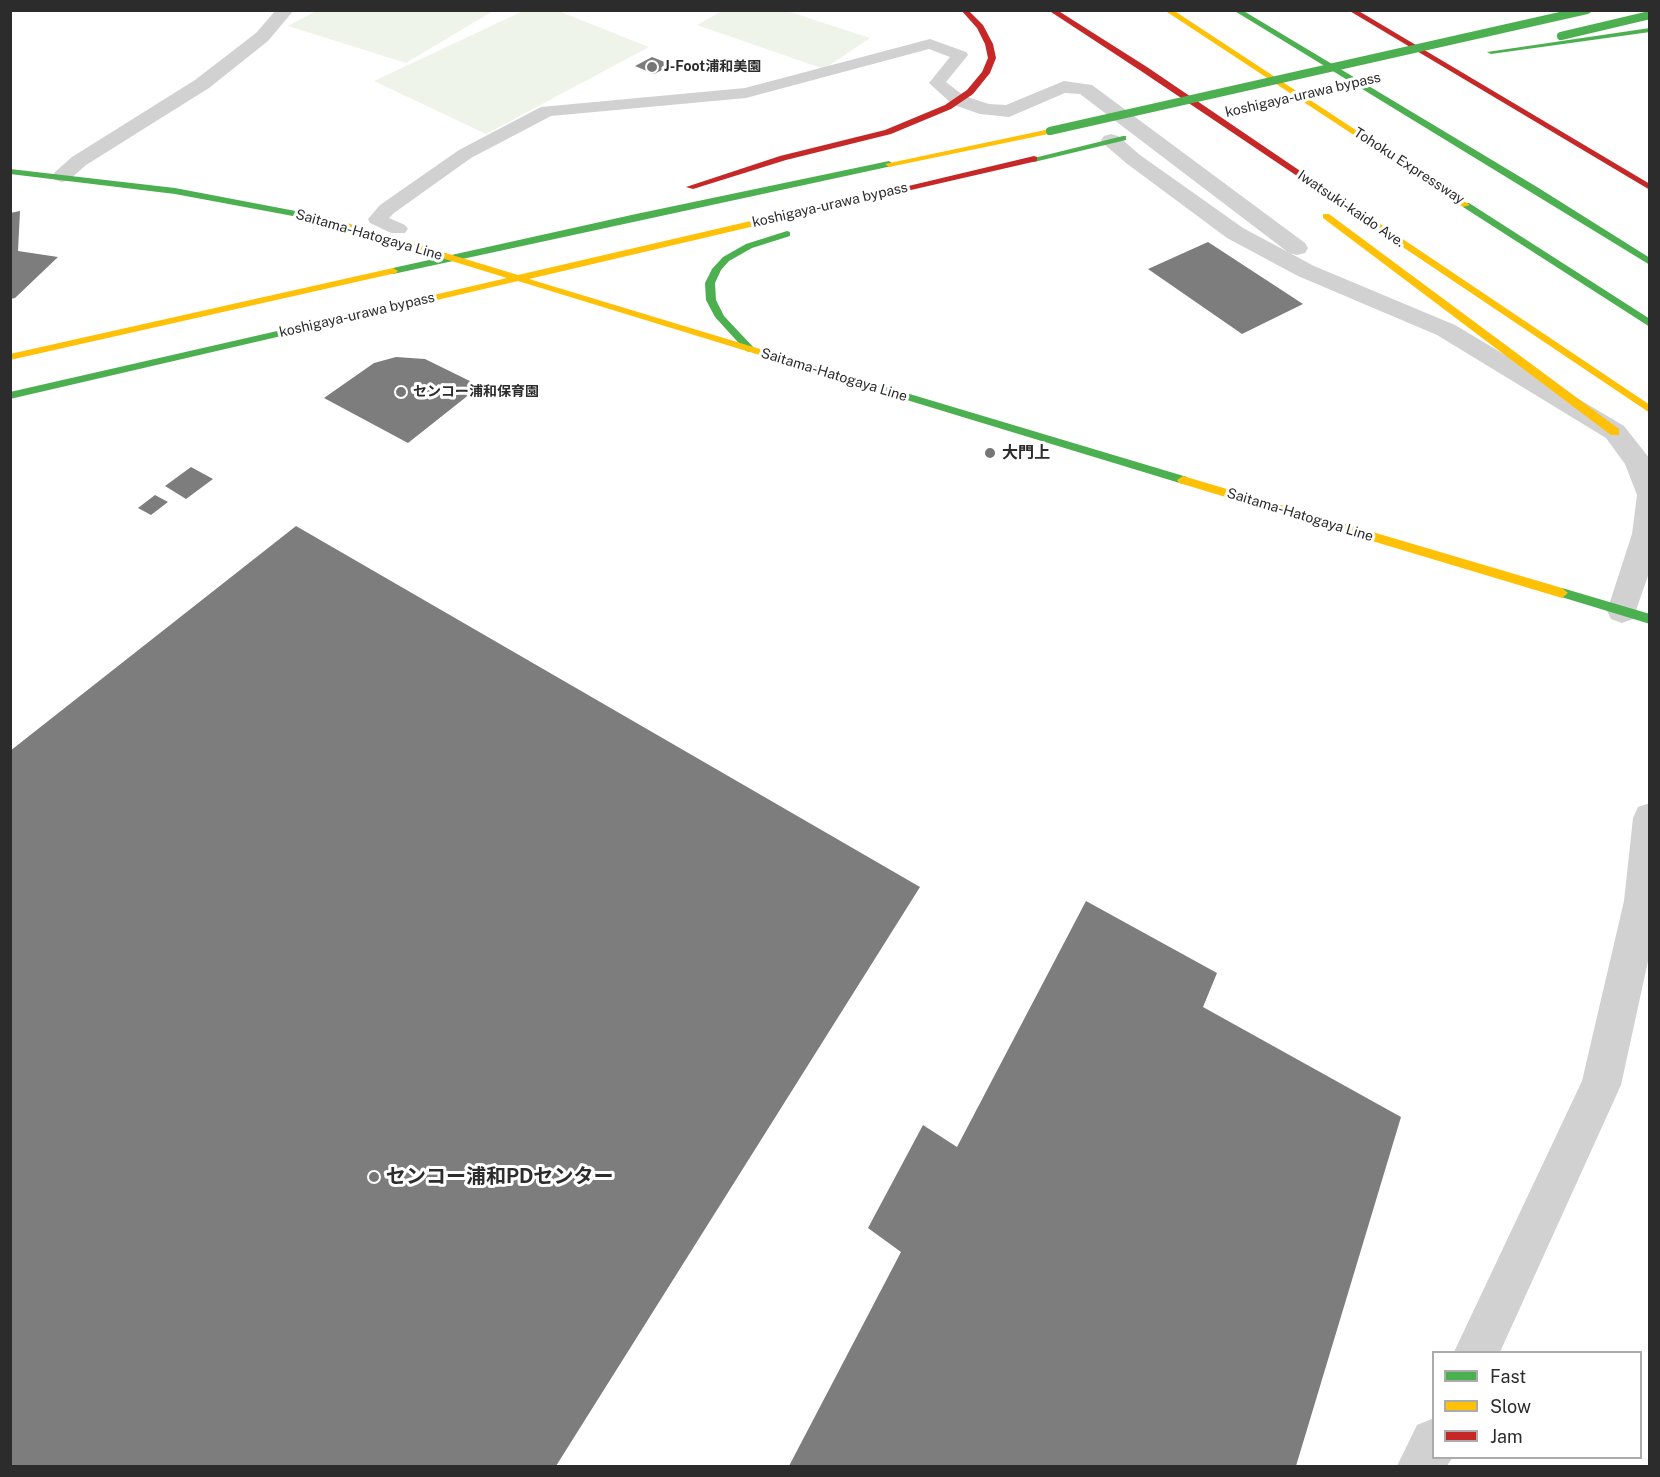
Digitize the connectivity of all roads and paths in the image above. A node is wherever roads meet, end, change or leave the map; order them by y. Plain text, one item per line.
1 (286, 10) edge
2 (964, 10) edge
3 (1051, 10) edge
4 (1061, 10) edge
5 (1167, 10) edge
6 (1236, 10) edge
7 (1351, 10) edge
8 (1587, 10) edge
9 (1650, 15) edge
10 (1650, 30) edge
11 (1370, 42) dead end
12 (1335, 52) dead end
13 (1422, 68) dead end
14 (1144, 69) junction
15 (1376, 78) dead end
16 (1341, 86) dead end
17 (1318, 92) dead end
18 (958, 100) junction
19 (1283, 100) dead end
20 (1237, 111) dead end
21 (1191, 121) dead end
22 (1157, 129) dead end
23 (1050, 131) junction
24 (1237, 132) junction
25 (1117, 139) junction
26 (10, 171) edge
27 (62, 176) junction
28 (1276, 176) dead end
29 (1650, 188) edge
30 (682, 190) dead end
31 (661, 198) dead end
32 (928, 198) dead end
33 (1313, 206) dead end
34 (398, 229) dead end
35 (576, 230) junction
36 (801, 231) dead end
37 (453, 258) junction
38 (1650, 262) edge
39 (518, 278) junction
40 (1356, 292) junction
41 (1650, 324) edge
42 (750, 349) junction
43 (10, 357) edge
44 (10, 396) edge
45 (1650, 410) edge
46 (1615, 432) junction
47 (1650, 495) edge
48 (1622, 611) junction
49 (1650, 619) edge
50 (1650, 818) edge
51 (1478, 1351) edge
52 (1432, 1446) edge
53 (1421, 1467) edge

1 - 27 street
2 - 18 main road
3 - 14 main road, Iwatsuki-kaido Ave.
4 - 14 main road
5 - 41 main road, Tohoku Expressway
6 - 38 main road
7 - 29 main road
8 - 23 main road, koshigaya-urawa bypass, bridge
9 - 10 main road, bridge
11 - 13 main road
12 - 23 main road, bridge
14 - 24 main road, Iwatsuki-kaido Ave.
15 - 16 main road, koshigaya-urawa bypass
17 - 19 main road, koshigaya-urawa bypass
18 - 30 main road
18 - 34 lane
18 - 40 street
20 - 21 main road, koshigaya-urawa bypass
22 - 25 main road, koshigaya-urawa bypass
23 - 35 main road, koshigaya-urawa bypass
24 - 28 main road
24 - 45 main road, Iwatsuki-kaido Ave.
25 - 32 main road
25 - 39 main road, koshigaya-urawa bypass
25 - 40 street
26 - 27 main road, Saitama-Hatogaya Line
27 - 37 main road, Saitama-Hatogaya Line
31 - 35 main road
33 - 46 main road
35 - 37 main road, koshigaya-urawa bypass
36 - 42 main road
37 - 39 main road, Saitama-Hatogaya Line
37 - 43 main road, koshigaya-urawa bypass
39 - 42 main road, Saitama-Hatogaya Line
39 - 44 main road, koshigaya-urawa bypass
40 - 46 street
42 - 48 main road, Saitama-Hatogaya Line
46 - 47 street
47 - 48 street
48 - 49 main road, Saitama-Hatogaya Line
50 - 51 street
52 - 53 street

